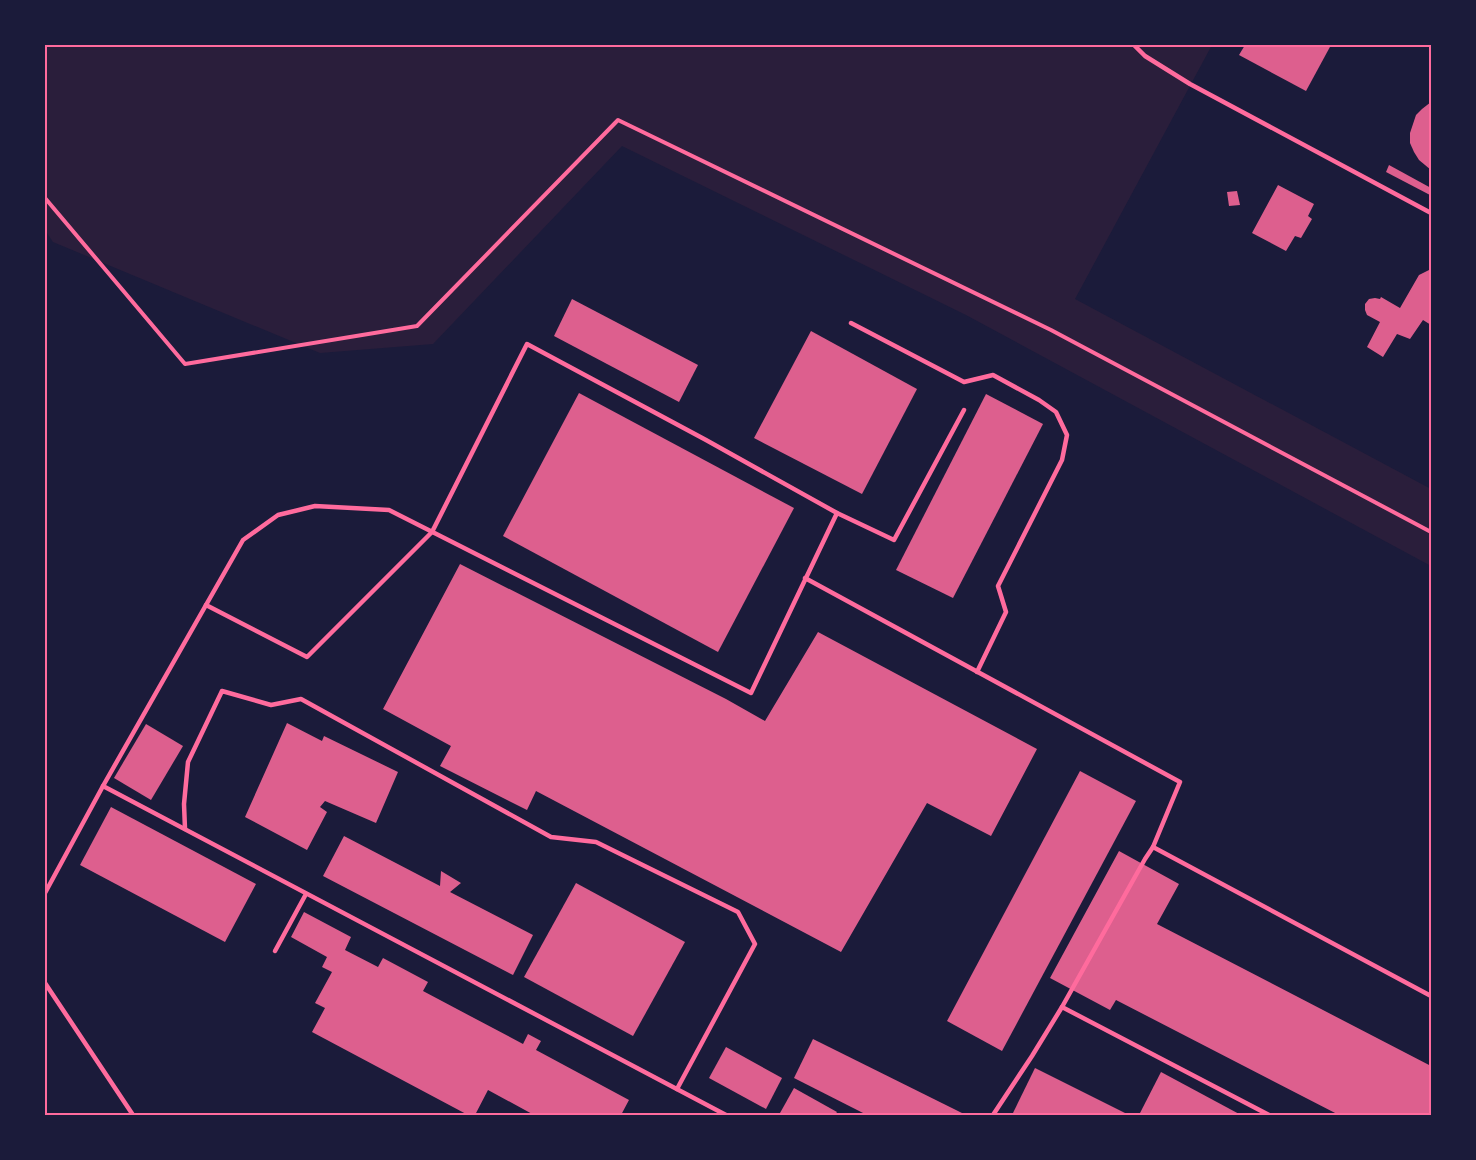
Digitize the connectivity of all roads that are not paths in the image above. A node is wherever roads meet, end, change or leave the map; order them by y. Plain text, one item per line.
1 (1134, 45) edge
2 (1431, 213) edge
3 (851, 323) dead end
4 (964, 410) dead end
5 (837, 513) junction
6 (432, 532) junction
7 (805, 578) junction
8 (206, 605) junction
9 (976, 672) junction
10 (103, 786) junction
11 (184, 829) junction
12 (1153, 847) junction
13 (45, 893) edge
14 (306, 894) junction
15 (275, 951) dead end
16 (45, 983) edge
17 (1431, 996) edge
18 (1062, 1007) junction
19 (677, 1089) junction
20 (133, 1115) edge
21 (726, 1115) edge
22 (993, 1115) edge
23 (1269, 1115) edge

1 - 2 lane
3 - 9 lane
4 - 5 lane
5 - 6 lane
5 - 7 lane
6 - 7 lane
6 - 8 lane
6 - 8 lane
7 - 9 lane
8 - 10 lane
9 - 12 lane
10 - 11 lane
10 - 13 lane
11 - 14 lane
11 - 19 lane
12 - 17 lane
12 - 18 lane
14 - 15 lane
14 - 19 lane
16 - 20 lane
18 - 22 lane
18 - 23 lane
19 - 21 lane

